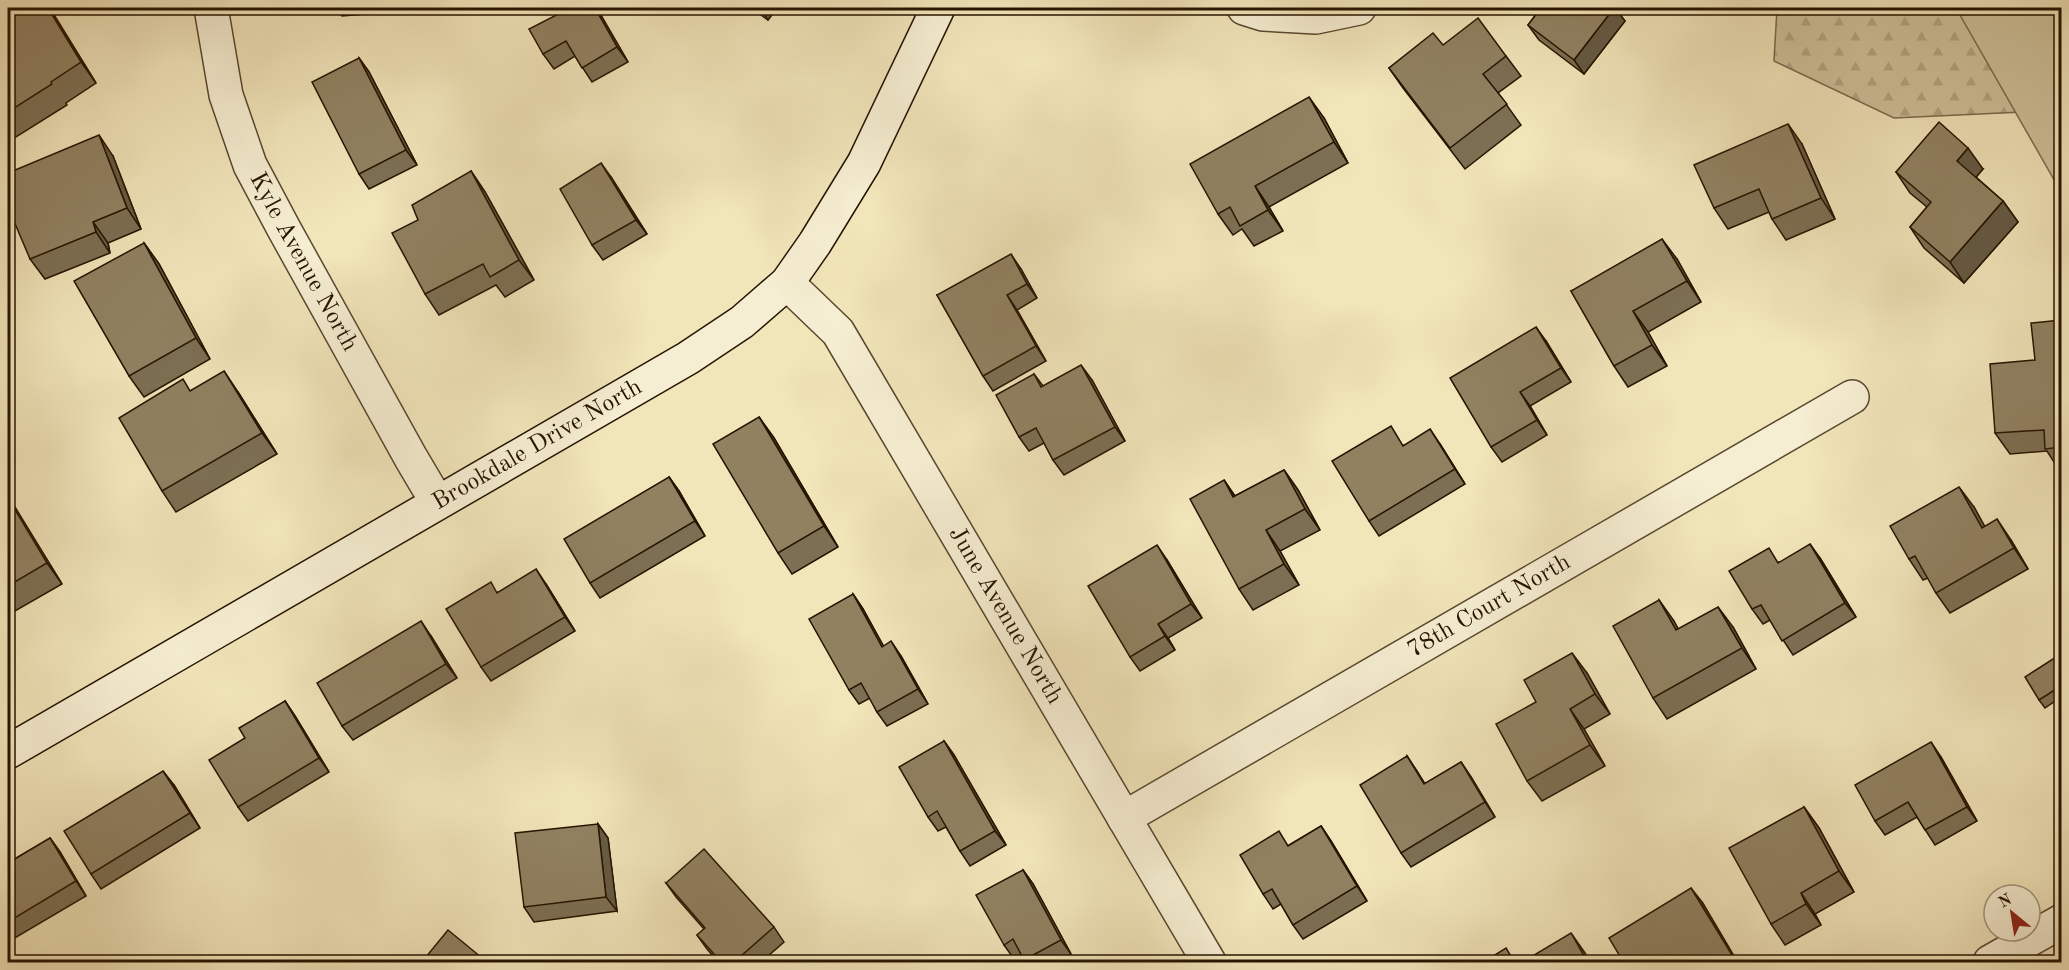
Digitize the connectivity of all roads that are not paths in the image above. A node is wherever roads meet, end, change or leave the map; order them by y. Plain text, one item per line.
1 (211, 8) edge
2 (938, 8) edge
3 (1244, 8) edge
4 (1359, 8) edge
5 (787, 283) junction
6 (1852, 397) dead end
7 (437, 502) junction
8 (8, 752) edge
9 (1124, 818) junction
10 (2061, 921) edge
11 (1209, 963) edge
12 (1990, 963) edge

1 - 7 street, Kyle Avenue North
2 - 5 street, Brookdale Drive North
3 - 4 street
5 - 7 street, Brookdale Drive North
5 - 9 street, June Avenue North
6 - 9 street, 78th Court North
7 - 8 street, Brookdale Drive North
9 - 11 street, June Avenue North
10 - 12 street

